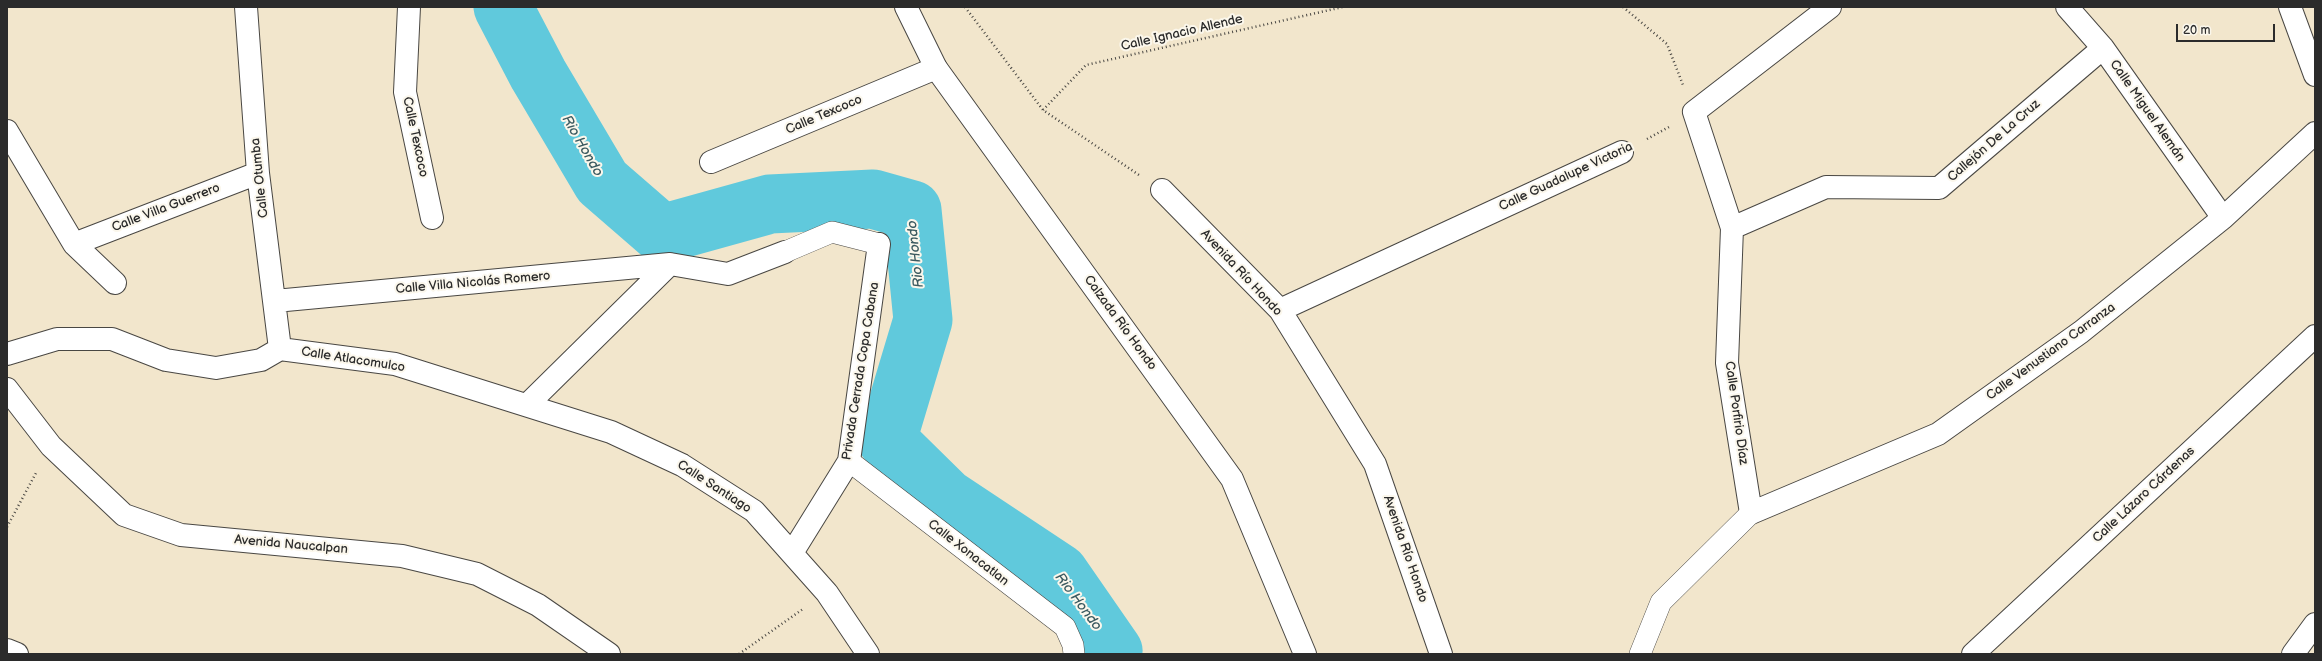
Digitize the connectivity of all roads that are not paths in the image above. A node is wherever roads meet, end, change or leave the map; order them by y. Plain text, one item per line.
1 (246, 7) edge
2 (409, 7) edge
3 (906, 7) edge
4 (1830, 7) edge
5 (2067, 7) edge
6 (2290, 7) edge
7 (2103, 48) junction
8 (936, 68) junction
9 (2315, 75) edge
10 (7, 130) edge
11 (2315, 133) edge
12 (1622, 152) road end
13 (711, 162) dead end
14 (258, 173) junction
15 (1162, 190) road end
16 (432, 218) dead end
17 (2223, 218) junction
18 (1732, 228) junction
19 (74, 244) junction
20 (880, 244) joint
21 (785, 252) joint
22 (670, 264) junction
23 (115, 283) dead end
24 (275, 301) junction
25 (1280, 310) junction
26 (2315, 336) edge
27 (280, 349) junction
28 (7, 354) edge
29 (7, 389) edge
30 (527, 406) junction
31 (849, 461) junction
32 (1751, 514) junction
33 (792, 553) junction
34 (2310, 638) edge
35 (7, 650) edge
36 (17, 654) edge
37 (609, 654) edge
38 (868, 654) edge
39 (1074, 654) edge
40 (1305, 654) edge
41 (1441, 654) edge
42 (1640, 654) edge
43 (1973, 654) edge
44 (2293, 654) edge

1 - 14 street, Calle Otumba
2 - 16 street, Calle Texcoco
3 - 8 street, Calzada Río Hondo
4 - 18 street, Calle Porfirio Díaz
5 - 7 street, Calle Miguel Alemán
6 - 9 street
7 - 17 street, Calle Miguel Alemán
7 - 18 street, Callejón De La Cruz
8 - 13 street, Calle Texcoco
8 - 40 street, Calzada Río Hondo
10 - 19 street
11 - 17 street, Calle Venustiano Carranza
12 - 25 street, Calle Guadalupe Victoria
14 - 19 street, Calle Villa Guerrero
14 - 24 street, Calle Otumba
15 - 25 street, Avenida Río Hondo
17 - 32 street, Calle Venustiano Carranza
18 - 32 street, Calle Porfirio Díaz
19 - 23 street
20 - 21 street
20 - 31 street, Privada Cerrada Copa Cabana
21 - 22 street
22 - 24 street, Calle Villa Nicolás Romero
22 - 30 street
24 - 27 street, Calle Otumba
25 - 41 street, Avenida Río Hondo
26 - 43 street, Calle Lázaro Cárdenas
27 - 28 street
27 - 30 street, Calle Atlacomulco
29 - 37 street, Avenida Naucalpan
30 - 33 street, Calle Santiago
31 - 33 street, Privada Cerrada Copa Cabana
31 - 39 street, Calle Xonacatlan
32 - 42 street
33 - 38 street, Calle Santiago
34 - 44 street
35 - 36 street

